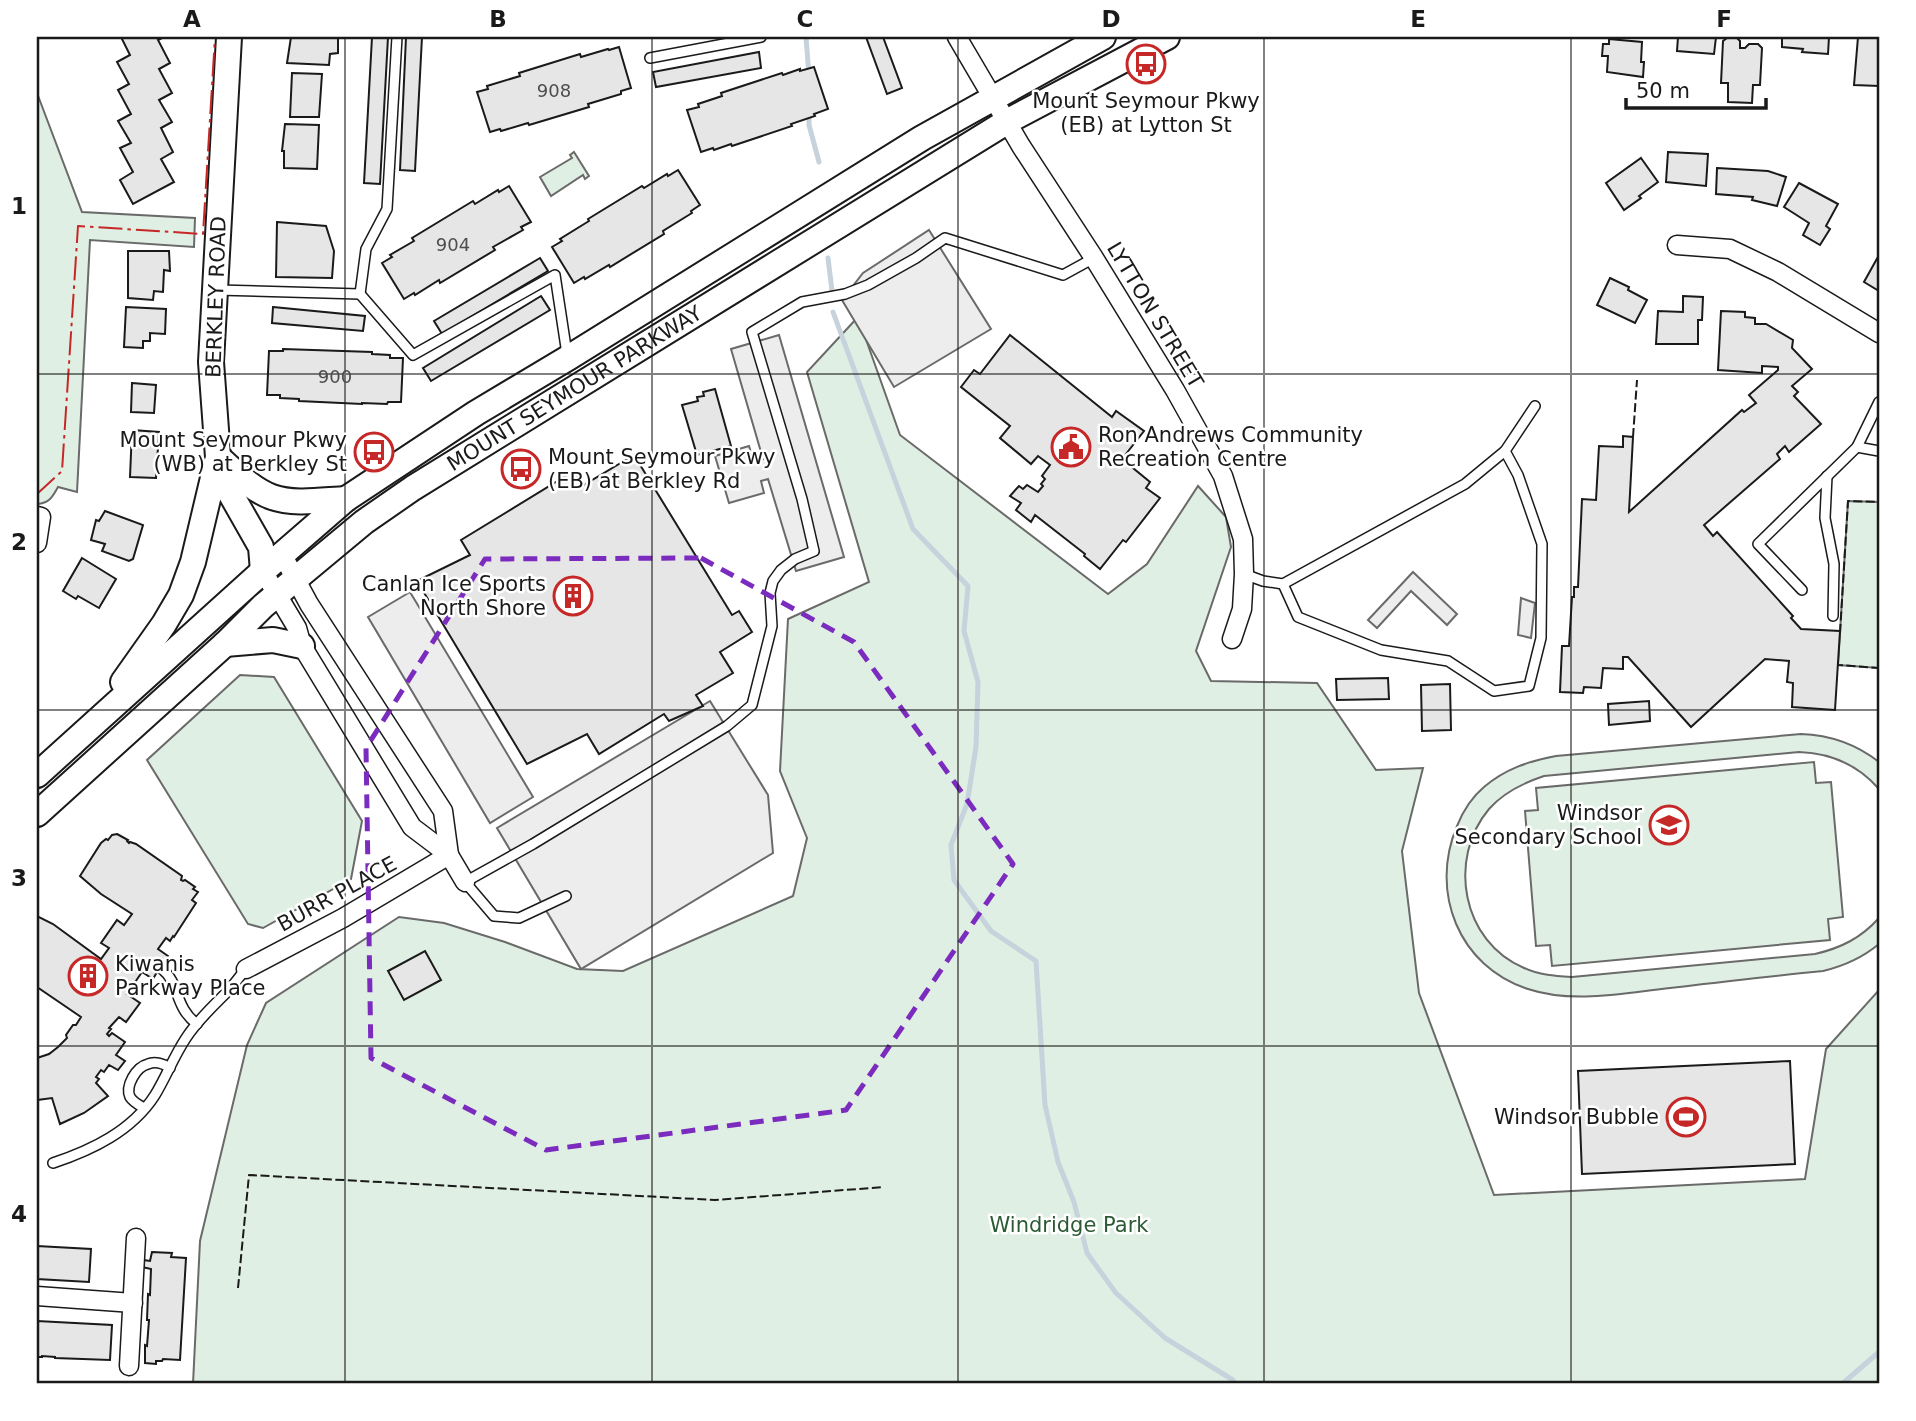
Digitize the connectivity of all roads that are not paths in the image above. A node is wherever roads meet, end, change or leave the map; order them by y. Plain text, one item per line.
1 (229, 37) edge
2 (397, 37) edge
3 (761, 37) edge
4 (957, 37) edge
5 (1103, 37) edge
6 (1167, 37) edge
7 (650, 58) dead end
8 (993, 97) junction
9 (1008, 121) junction
10 (1677, 244) dead end
11 (1094, 258) junction
12 (215, 290) junction
13 (360, 294) junction
14 (1879, 333) edge
15 (568, 358) junction
16 (1879, 402) edge
17 (1535, 406) dead end
18 (1857, 447) junction
19 (1505, 451) junction
20 (1879, 451) edge
21 (218, 457) junction
22 (1827, 476) junction
23 (346, 499) junction
24 (37, 516) edge
25 (37, 543) edge
26 (269, 557) junction
27 (1244, 574) junction
28 (1283, 584) junction
29 (286, 587) junction
30 (1802, 590) dead end
31 (1832, 616) dead end
32 (1233, 639) dead end
33 (225, 644) junction
34 (302, 646) junction
35 (95, 721) junction
36 (37, 775) edge
37 (37, 814) edge
38 (449, 855) junction
39 (465, 882) junction
40 (566, 896) dead end
41 (162, 969) dead end
42 (246, 969) joint
43 (197, 1024) junction
44 (170, 1068) junction
45 (144, 1108) junction
46 (53, 1163) dead end
47 (136, 1238) dead end
48 (37, 1296) edge
49 (133, 1303) junction
50 (130, 1366) dead end

1 - 12 main road, BERKLEY ROAD
2 - 13 lane
3 - 7 lane
4 - 8 street, LYTTON STREET
5 - 8 main road, MOUNT SEYMOUR PARKWAY
6 - 9 main road, MOUNT SEYMOUR PARKWAY
8 - 9 street, LYTTON STREET
8 - 15 main road, MOUNT SEYMOUR PARKWAY
9 - 11 street, LYTTON STREET
9 - 29 main road, MOUNT SEYMOUR PARKWAY
10 - 14 street
11 - 27 street, LYTTON STREET
11 - 39 lane
12 - 13 lane
12 - 21 main road, BERKLEY ROAD
13 - 15 lane
15 - 23 main road, MOUNT SEYMOUR PARKWAY
16 - 18 lane
17 - 19 lane
18 - 20 lane
18 - 22 lane
19 - 28 lane
19 - 28 lane
21 - 23 main road
21 - 26 main road, BERKLEY ROAD
21 - 35 main road
22 - 30 lane
22 - 31 lane
23 - 26 main road, MOUNT SEYMOUR PARKWAY
24 - 25 street
26 - 29 street, BERKLEY ROAD
26 - 29 street, BERKLEY ROAD
26 - 35 main road, MOUNT SEYMOUR PARKWAY
27 - 28 lane
27 - 32 street, LYTTON STREET
29 - 33 main road, MOUNT SEYMOUR PARKWAY
29 - 34 street, BERKLEY ROAD
29 - 38 street, BERKLEY ROAD
33 - 34 main road
33 - 37 main road, MOUNT SEYMOUR PARKWAY
34 - 38 street, BERKLEY ROAD
35 - 36 main road, MOUNT SEYMOUR PARKWAY
38 - 39 street, BERKLEY ROAD
38 - 42 street, BURR PLACE
39 - 40 lane
41 - 43 lane
42 - 43 lane
43 - 44 lane
44 - 45 lane
44 - 45 lane
45 - 46 lane
47 - 49 street
48 - 49 street
49 - 50 street

